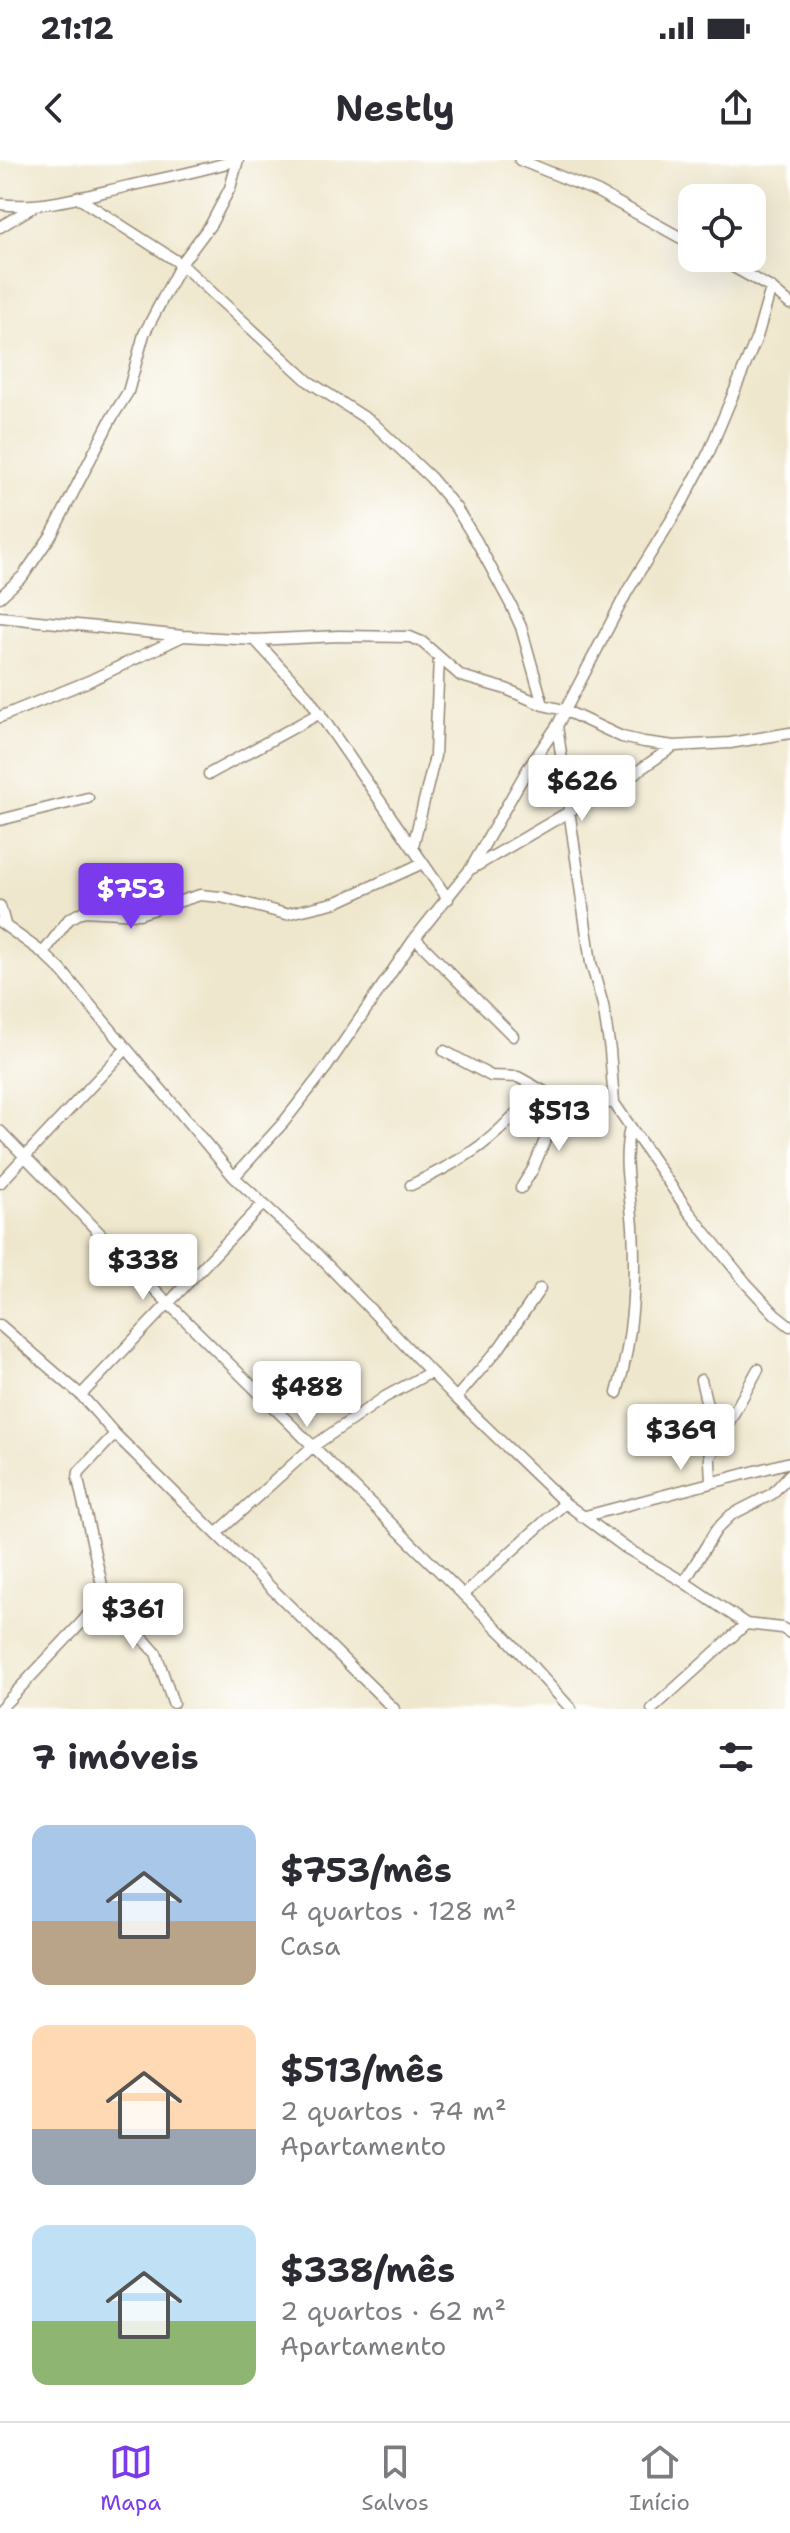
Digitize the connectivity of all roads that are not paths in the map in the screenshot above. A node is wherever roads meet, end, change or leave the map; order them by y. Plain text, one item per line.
1 (238, 160) edge
2 (520, 160) edge
3 (77, 197) junction
4 (0, 204) edge
5 (37, 204) junction
6 (0, 227) edge
7 (678, 236) edge
8 (181, 264) junction
9 (742, 272) edge
10 (771, 288) junction
11 (790, 304) edge
12 (0, 597) edge
13 (0, 617) edge
14 (183, 636) junction
15 (255, 640) junction
16 (439, 657) junction
17 (543, 705) junction
18 (564, 710) junction
19 (320, 713) junction
20 (0, 717) edge
21 (557, 726) junction
22 (790, 733) edge
23 (674, 746) junction
24 (209, 774) dead end
25 (88, 798) dead end
26 (571, 810) junction
27 (0, 820) edge
28 (413, 846) junction
29 (423, 863) junction
30 (471, 868) junction
31 (448, 899) junction
32 (0, 906) edge
33 (3, 923) edge
34 (415, 938) junction
35 (43, 953) junction
36 (513, 1036) dead end
37 (125, 1050) junction
38 (444, 1051) dead end
39 (537, 1088) junction
40 (561, 1101) junction
41 (614, 1103) junction
42 (630, 1127) junction
43 (0, 1131) edge
44 (25, 1155) junction
45 (234, 1177) junction
46 (0, 1183) edge
47 (411, 1185) dead end
48 (521, 1188) dead end
49 (262, 1205) junction
50 (540, 1289) dead end
51 (168, 1303) junction
52 (0, 1325) edge
53 (790, 1326) edge
54 (758, 1369) dead end
55 (431, 1372) junction
56 (701, 1380) dead end
57 (617, 1393) dead end
58 (81, 1395) junction
59 (456, 1398) junction
60 (115, 1434) junction
61 (312, 1447) junction
62 (710, 1457) junction
63 (790, 1462) edge
64 (790, 1474) edge
65 (711, 1481) junction
66 (565, 1503) junction
67 (582, 1517) junction
68 (217, 1533) junction
69 (684, 1582) junction
70 (104, 1594) junction
71 (463, 1595) junction
72 (746, 1624) junction
73 (787, 1629) edge
74 (173, 1703) dead end
75 (0, 1709) edge
76 (394, 1709) edge
77 (571, 1709) edge
78 (652, 1709) edge

1 - 3 street
1 - 8 street
2 - 7 street
3 - 5 street
3 - 8 street
4 - 5 street
5 - 6 street
8 - 12 street
8 - 17 street
9 - 10 street
10 - 11 street
10 - 18 street
13 - 14 street
14 - 15 street
14 - 20 street
15 - 16 street
15 - 19 street
16 - 17 street
16 - 28 street
17 - 18 street
18 - 21 street
18 - 23 street
19 - 24 street
19 - 28 street
21 - 26 street
21 - 30 street
22 - 23 street
23 - 26 street
25 - 27 street
26 - 30 street
26 - 41 street
28 - 29 street
29 - 31 street
29 - 35 street
30 - 31 street
31 - 34 street
32 - 33 street
33 - 35 street
34 - 36 street
34 - 45 street
35 - 37 street
37 - 44 street
37 - 45 street
38 - 39 street
39 - 40 street
39 - 47 street
40 - 41 street
40 - 48 street
41 - 42 street
42 - 53 street
42 - 57 street
43 - 44 street
44 - 46 street
44 - 51 street
45 - 49 street
49 - 51 street
49 - 55 street
50 - 59 street
51 - 58 street
51 - 61 street
52 - 58 street
54 - 62 street
55 - 59 street
55 - 61 street
56 - 62 street
58 - 60 street
59 - 66 street
60 - 68 street
60 - 70 street
61 - 68 street
61 - 71 street
62 - 65 street
63 - 65 street
64 - 69 street
65 - 67 street
66 - 67 street
66 - 71 street
67 - 69 street
68 - 76 street
69 - 72 street
70 - 74 street
70 - 75 street
71 - 77 street
72 - 73 street
72 - 78 street

